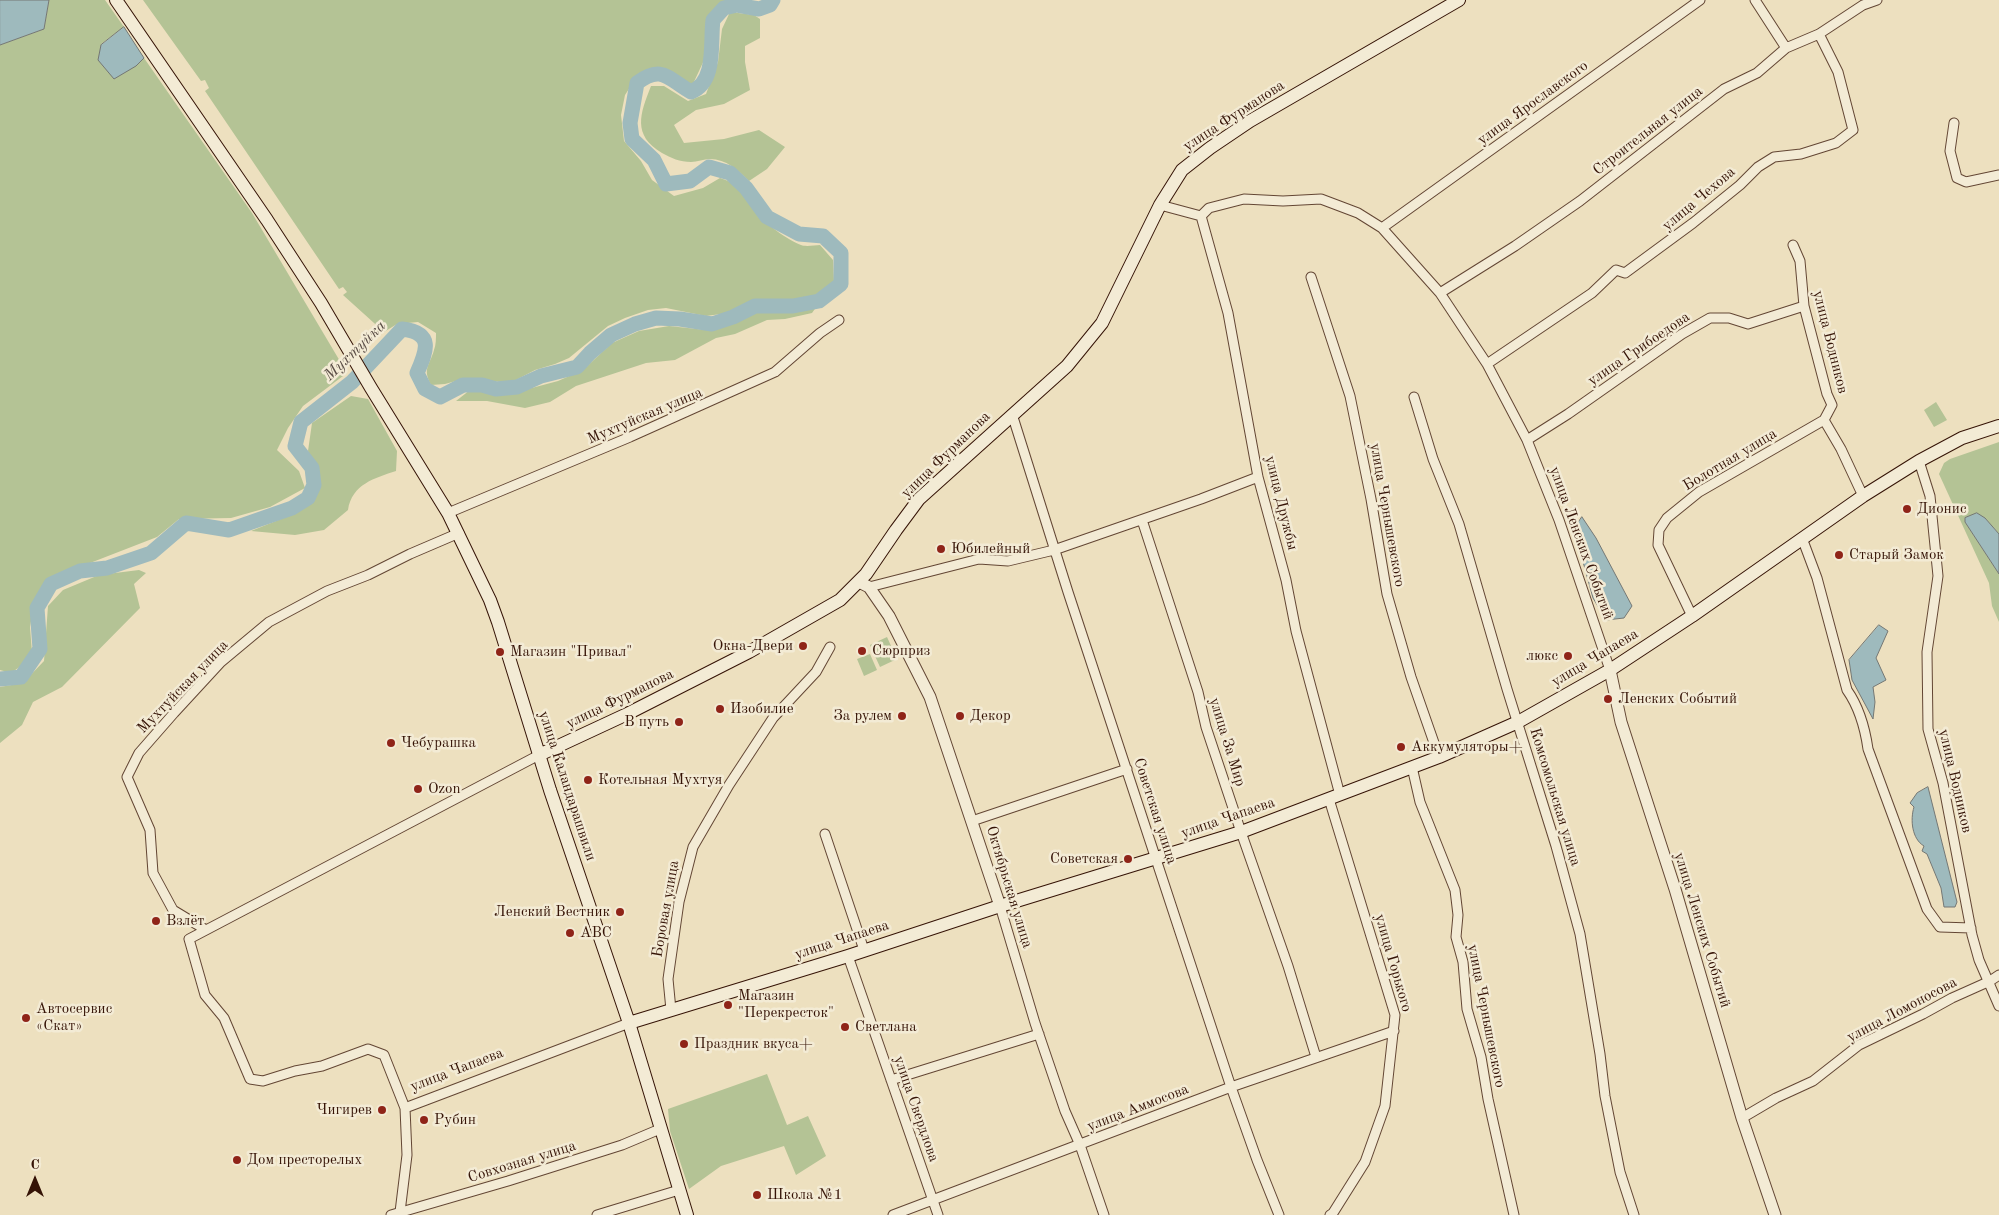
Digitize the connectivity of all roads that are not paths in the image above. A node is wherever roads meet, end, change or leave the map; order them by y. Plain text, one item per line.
1 (116, 0) edge
2 (1459, 0) edge
3 (1700, 0) edge
4 (1755, 0) edge
5 (1877, 0) edge
6 (1819, 34) junction
7 (1786, 48) junction
8 (1954, 123) dead end
9 (1999, 175) edge
10 (1160, 205) junction
11 (1201, 216) junction
12 (1382, 228) junction
13 (1793, 245) dead end
14 (1311, 277) dead end
15 (1440, 293) junction
16 (1804, 306) junction
17 (839, 320) dead end
18 (1488, 364) junction
19 (1414, 397) dead end
20 (1012, 414) junction
21 (1824, 420) junction
22 (1999, 426) edge
23 (1526, 440) junction
24 (1919, 461) junction
25 (1258, 477) junction
26 (1863, 496) junction
27 (448, 513) junction
28 (1142, 520) junction
29 (459, 533) junction
30 (1802, 538) junction
31 (1054, 550) junction
32 (864, 584) junction
33 (1692, 616) junction
34 (830, 647) dead end
35 (1610, 670) junction
36 (1518, 722) junction
37 (539, 756) junction
38 (1439, 757) junction
39 (1412, 767) junction
40 (1127, 769) junction
41 (1335, 797) junction
42 (972, 821) junction
43 (1240, 832) junction
44 (825, 834) dead end
45 (1156, 859) junction
46 (1000, 906) junction
47 (1971, 928) junction
48 (206, 930) junction
49 (864, 950) junction
50 (848, 956) junction
51 (1999, 975) edge
52 (1990, 981) junction
53 (1999, 1006) edge
54 (671, 1010) junction
55 (629, 1023) junction
56 (1394, 1031) junction
57 (1039, 1034) junction
58 (1316, 1057) junction
59 (891, 1080) junction
60 (1231, 1086) junction
61 (405, 1108) junction
62 (1742, 1118) junction
63 (660, 1130) junction
64 (1080, 1145) junction
65 (678, 1190) junction
66 (933, 1200) junction
67 (395, 1214) edge
68 (597, 1215) edge
69 (686, 1215) edge
70 (893, 1215) edge
71 (938, 1215) edge
72 (1104, 1215) edge
73 (1279, 1215) edge
74 (1330, 1215) edge
75 (1514, 1215) edge
76 (1634, 1215) edge
77 (1775, 1215) edge

1 - 27 main road, улица Каландарашвили
2 - 10 main road, улица Фурманова
3 - 12 street, улица Ярославского
4 - 7 street
5 - 6 street, Строительная улица
6 - 7 street, Строительная улица
6 - 18 street, улица Чехова
7 - 15 street, Строительная улица
8 - 9 street
10 - 11 street
10 - 20 main road, улица Фурманова
11 - 12 street, улица Ленских Событий
11 - 25 street, улица Дружбы
12 - 15 street, улица Ленских Событий
13 - 16 street, улица Водников
14 - 38 street, улица Чернышевского
15 - 18 street, улица Ленских Событий
16 - 21 street, улица Водников
16 - 23 street, улица Грибоедова
17 - 27 street, Мухтуйская улица
18 - 23 street, улица Ленских Событий
19 - 36 street, Комсомольская улица
20 - 31 street, Советская улица
20 - 32 main road, улица Фурманова
21 - 26 street
21 - 33 street, Болотная улица
22 - 24 main road, улица Чапаева
23 - 35 street, улица Ленских Событий
24 - 26 main road, улица Чапаева
24 - 47 street, улица Водников
25 - 28 street
25 - 41 street, улица Дружбы
26 - 30 main road, улица Чапаева
27 - 29 main road, улица Каландарашвили
28 - 31 street
28 - 43 street, улица За Мир
29 - 37 main road, улица Каландарашвили
29 - 48 street, Мухтуйская улица
30 - 33 main road, улица Чапаева
30 - 47 street
31 - 32 street
31 - 40 street, Советская улица
32 - 37 main road, улица Фурманова
32 - 42 street, Октябрьская улица
33 - 35 main road, улица Чапаева
34 - 54 street, Боровая улица
35 - 36 main road, улица Чапаева
35 - 62 street, улица Ленских Событий
36 - 38 main road, улица Чапаева
36 - 76 street, Комсомольская улица
37 - 48 street, улица Фурманова
37 - 55 main road, улица Каландарашвили
38 - 39 main road, улица Чапаева
39 - 41 main road, улица Чапаева
39 - 75 street, улица Чернышевского
40 - 42 street
40 - 45 street, Советская улица
41 - 43 main road, улица Чапаева
41 - 56 street, улица Горького
42 - 46 street, Октябрьская улица
43 - 45 main road, улица Чапаева
43 - 58 street, улица За Мир
44 - 49 street
45 - 46 main road, улица Чапаева
45 - 60 street, Советская улица
46 - 49 main road, улица Чапаева
46 - 57 street, Октябрьская улица
47 - 52 street, улица Водников
48 - 61 street, улица Фурманова
49 - 50 main road, улица Чапаева
50 - 54 main road, улица Чапаева
50 - 59 street, улица Свердлова
51 - 52 street, улица Ломоносова
52 - 53 street, улица Водников
52 - 62 street, улица Ломоносова
54 - 55 main road, улица Чапаева
55 - 61 street, улица Чапаева
55 - 63 main road, улица Каландарашвили
56 - 58 street, улица Аммосова
56 - 74 street, улица Горького
57 - 59 street
57 - 64 street, Октябрьская улица
58 - 60 street, улица Аммосова
59 - 66 street, улица Свердлова
60 - 64 street, улица Аммосова
60 - 73 street, Советская улица
61 - 67 street
62 - 77 street, улица Ленских Событий
63 - 65 main road, улица Каландарашвили
63 - 67 street, Совхозная улица
64 - 66 street, улица Аммосова
64 - 72 street, Октябрьская улица
65 - 68 street
65 - 69 main road, улица Каландарашвили
66 - 70 street, улица Аммосова
66 - 71 street, улица Свердлова

